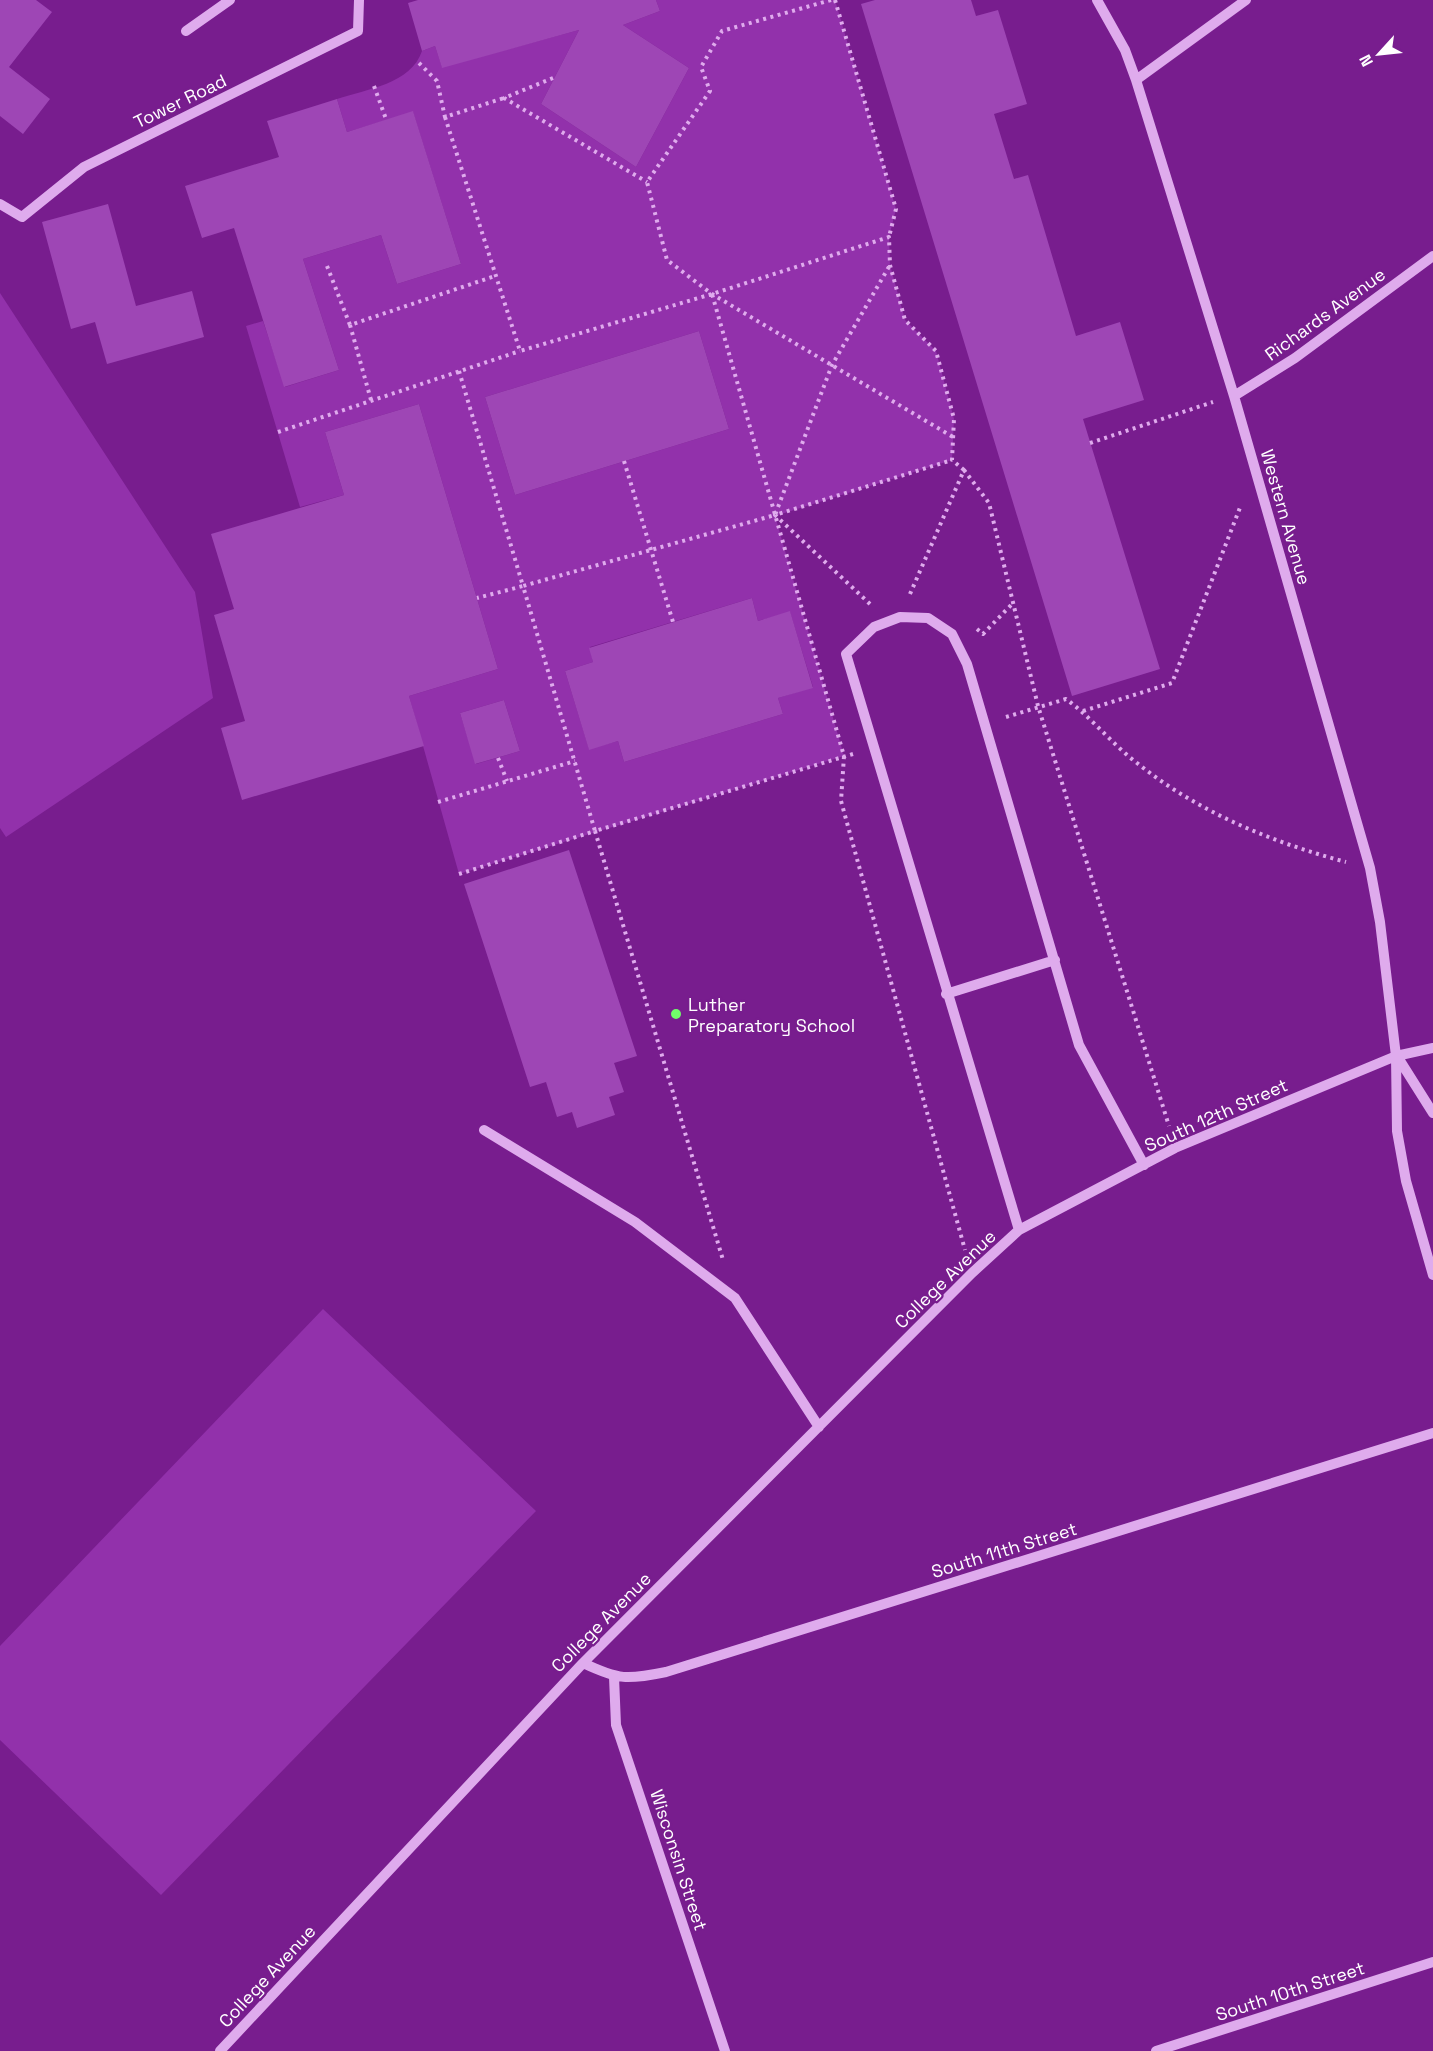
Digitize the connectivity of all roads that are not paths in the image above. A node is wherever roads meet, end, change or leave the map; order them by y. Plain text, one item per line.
1 (230, 0) edge
2 (359, 0) edge
3 (1097, 0) edge
4 (1246, 0) edge
5 (186, 32) dead end
6 (1136, 80) junction
7 (0, 204) edge
8 (1433, 256) edge
9 (1234, 396) junction
10 (1055, 960) junction
11 (946, 994) junction
12 (1433, 1048) edge
13 (1396, 1056) junction
14 (1433, 1113) edge
15 (484, 1130) dead end
16 (1144, 1165) junction
17 (1019, 1230) junction
18 (1433, 1275) edge
19 (819, 1427) junction
20 (1433, 1433) edge
21 (583, 1663) junction
22 (614, 1677) junction
23 (1433, 1962) edge
24 (220, 2051) edge
25 (725, 2051) edge
26 (1156, 2051) edge

1 - 5 street
2 - 7 street, Tower Road
3 - 6 street, Western Avenue
4 - 6 street
6 - 9 street, Western Avenue
8 - 9 street, Richards Avenue
9 - 13 street, Western Avenue
10 - 11 street
10 - 11 street
10 - 16 street
11 - 17 street
12 - 13 street, South 12th Street
13 - 14 street, Western Avenue
13 - 16 street, South 12th Street
13 - 18 street, Western Avenue
15 - 19 street
16 - 17 street, South 12th Street
17 - 19 street, College Avenue
19 - 21 street, College Avenue
20 - 22 street, South 11th Street
21 - 22 street, South 11th Street
21 - 24 street, College Avenue
22 - 25 street, Wisconsin Street
23 - 26 street, South 10th Street

